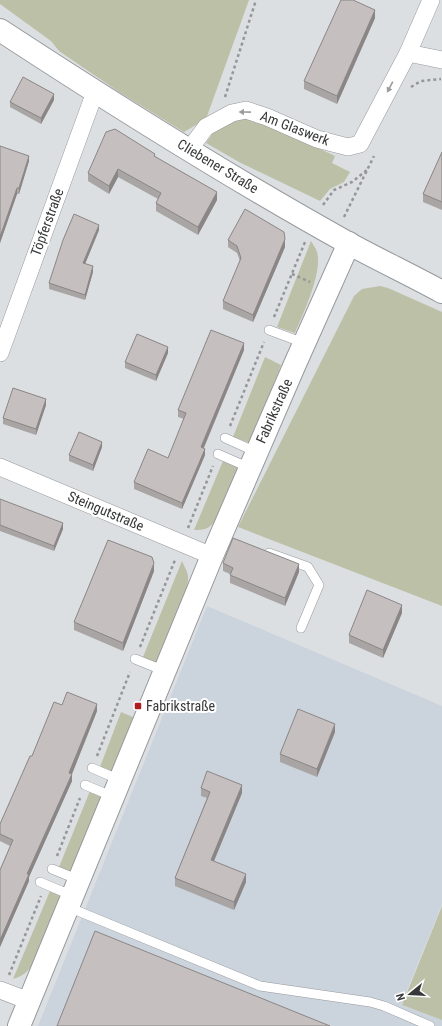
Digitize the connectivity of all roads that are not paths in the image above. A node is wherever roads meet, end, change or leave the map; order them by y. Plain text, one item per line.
1 (431, 0) edge
2 (0, 30) edge
3 (408, 53) junction
4 (442, 60) edge
5 (95, 92) junction
6 (189, 150) junction
7 (349, 244) junction
8 (442, 292) edge
9 (269, 330) road end
10 (304, 343) junction
11 (0, 352) edge
12 (225, 438) road end
13 (218, 454) road end
14 (253, 460) junction
15 (0, 467) edge
16 (257, 548) edge
17 (212, 556) junction
18 (301, 628) dead end
19 (136, 659) road end
20 (165, 671) junction
21 (92, 768) road end
22 (85, 785) road end
23 (117, 788) junction
24 (52, 869) road end
25 (43, 883) road end
26 (73, 894) junction
27 (1, 990) edge
28 (29, 1001) junction
29 (19, 1026) edge
30 (430, 1026) edge

1 - 3 street, Am Glaswerk
2 - 5 street, Cliebener Straße
3 - 4 street
3 -> 6 street, Am Glaswerk
5 - 6 street, Cliebener Straße
5 - 11 street, Töpferstraße
6 - 7 street, Cliebener Straße
7 - 8 street, Cliebener Straße
7 - 10 street, Fabrikstraße
9 - 10 lane
10 - 14 street, Fabrikstraße
12 - 14 lane
13 - 14 lane
14 - 17 street, Fabrikstraße
15 - 17 street, Steingutstraße
16 - 18 lane
17 - 20 street, Fabrikstraße
19 - 20 lane
20 - 23 street, Fabrikstraße
21 - 23 lane
22 - 23 lane
23 - 26 street, Fabrikstraße
24 - 26 lane
25 - 26 lane
26 - 28 street, Fabrikstraße
26 - 30 lane
27 - 28 street
28 - 29 street, Fabrikstraße

